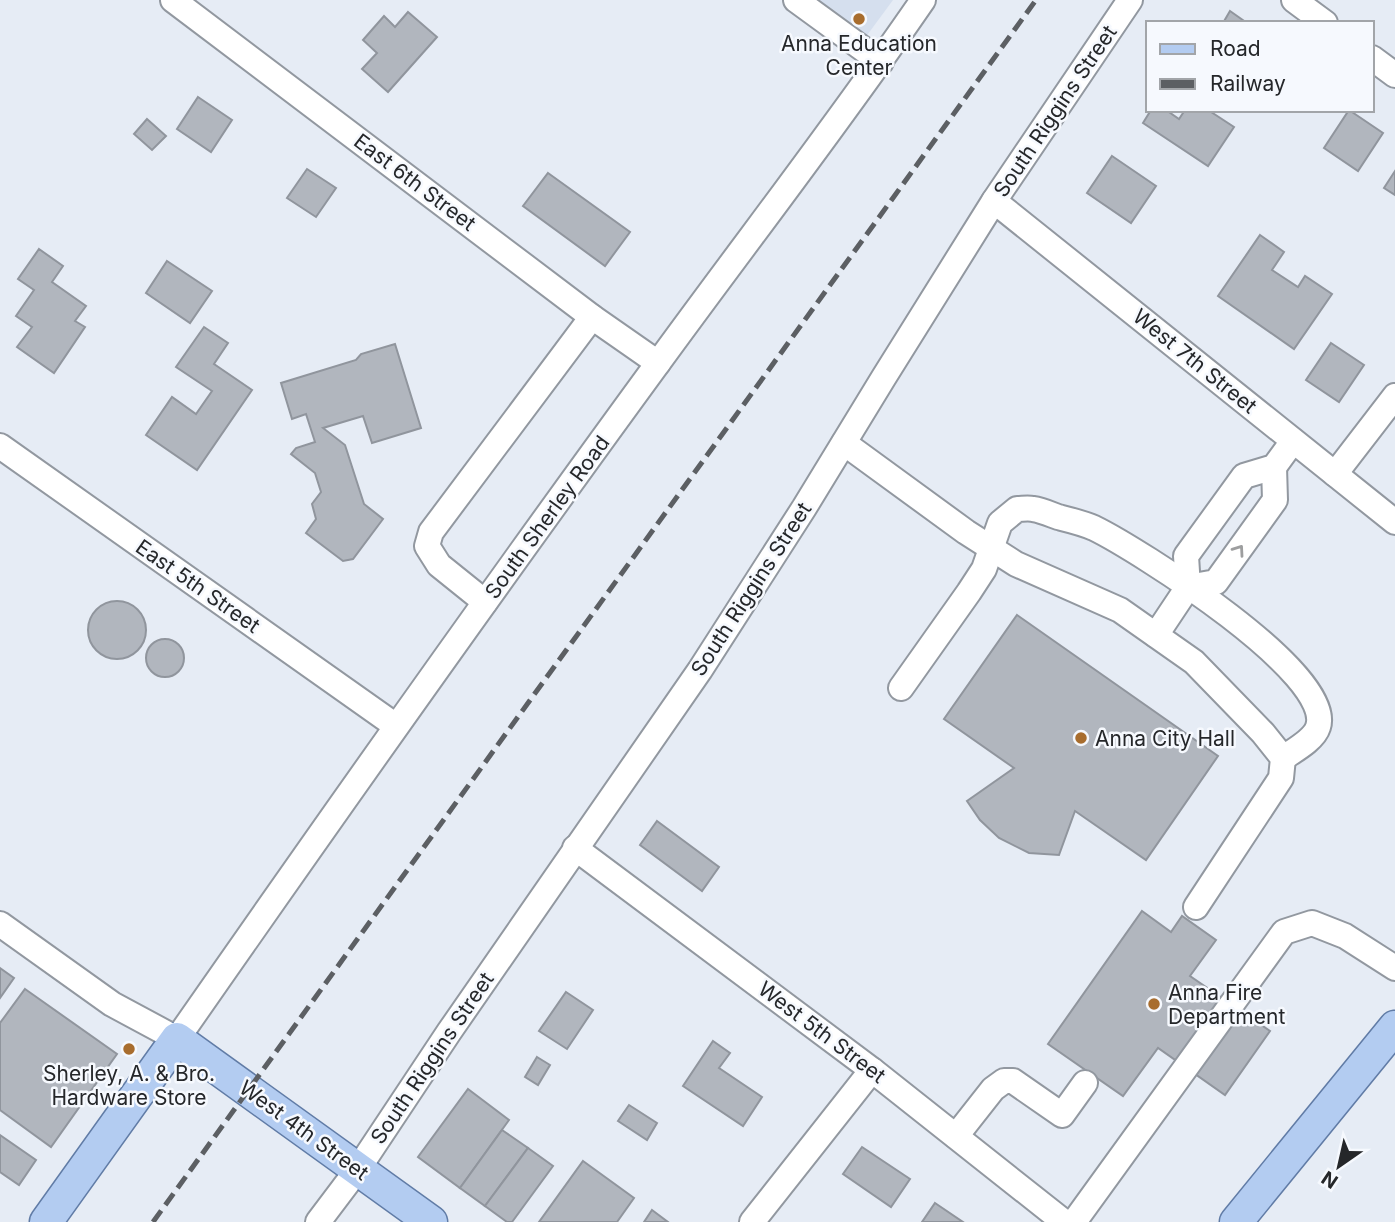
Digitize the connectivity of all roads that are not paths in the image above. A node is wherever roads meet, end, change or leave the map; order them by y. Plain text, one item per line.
1 (173, 0) edge
2 (796, 0) edge
3 (923, 0) edge
4 (1129, 0) edge
5 (1294, 0) edge
6 (1322, 21) edge
7 (1374, 59) edge
8 (881, 62) junction
9 (1395, 75) edge
10 (994, 201) junction
11 (592, 317) junction
12 (658, 363) junction
13 (1395, 396) edge
14 (1293, 440) junction
15 (844, 443) junction
16 (0, 446) edge
17 (1274, 467) junction
18 (1335, 474) junction
19 (1395, 522) edge
20 (991, 548) junction
21 (1188, 587) junction
22 (485, 602) junction
23 (1156, 635) junction
24 (901, 688) dead end
25 (396, 726) junction
26 (1283, 758) junction
27 (575, 848) junction
28 (1196, 907) dead end
29 (0, 924) edge
30 (1395, 968) edge
31 (1395, 1027) edge
32 (177, 1039) junction
33 (872, 1069) junction
34 (1085, 1083) dead end
35 (956, 1136) junction
36 (358, 1169) junction
37 (46, 1222) edge
38 (318, 1222) edge
39 (431, 1222) edge
40 (752, 1222) edge
41 (1064, 1222) edge
42 (1074, 1222) edge
43 (1236, 1222) edge

1 - 11 street, East 6th Street
2 - 8 street
3 - 8 street, South Sherley Road
4 - 10 street, South Riggins Street
5 - 6 street
7 - 9 street
8 - 12 street, South Sherley Road
10 - 14 street, West 7th Street
10 - 15 street, South Riggins Street
11 - 12 street, East 6th Street
11 - 22 street
12 - 22 street, South Sherley Road
13 - 18 street
14 - 17 street
14 - 18 street, West 7th Street
15 - 20 street
15 - 27 street, South Riggins Street
16 - 25 street, East 5th Street
17 - 21 street
21 -> 17 street
18 - 19 street, West 7th Street
20 - 21 street
20 - 23 street
20 - 24 street
21 - 23 street
21 - 26 street
22 - 25 street, South Sherley Road
23 - 26 street
25 - 32 street, South Sherley Road
26 - 28 street
27 - 33 street, West 5th Street
27 - 36 street, South Riggins Street
29 - 32 street
30 - 42 street
31 - 43 main road
32 - 36 main road, West 4th Street
32 - 37 main road
33 - 35 street, West 5th Street
33 - 40 street
34 - 35 street
35 - 41 street, West 5th Street
36 - 38 street, South Riggins Street
36 - 39 main road, West 4th Street

